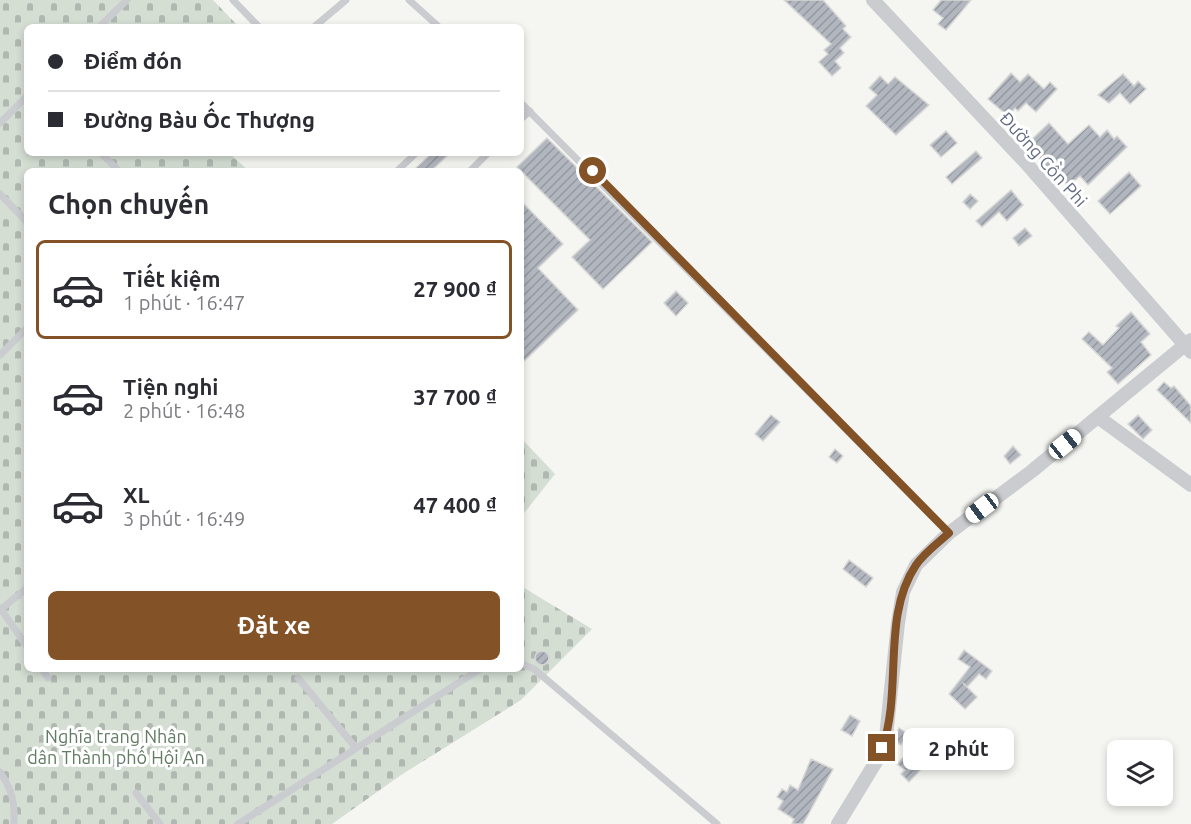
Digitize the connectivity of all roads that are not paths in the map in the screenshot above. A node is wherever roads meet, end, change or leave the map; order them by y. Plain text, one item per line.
1 (127, 0) edge
2 (233, 0) edge
3 (346, 0) edge
4 (409, 0) edge
5 (873, 0) edge
6 (102, 24) edge
7 (256, 24) edge
8 (318, 24) edge
9 (436, 24) edge
10 (24, 99) edge
11 (524, 106) edge
12 (530, 111) junction
13 (524, 116) edge
14 (0, 123) edge
15 (104, 156) edge
16 (413, 156) edge
17 (485, 156) edge
18 (116, 168) edge
19 (400, 168) edge
20 (473, 168) edge
21 (0, 194) edge
22 (24, 219) edge
23 (24, 331) edge
24 (1189, 346) edge
25 (0, 355) edge
26 (1098, 417) junction
27 (1191, 485) edge
28 (949, 533) junction
29 (24, 590) edge
30 (0, 610) edge
31 (24, 643) edge
32 (524, 665) edge
33 (44, 672) edge
34 (475, 672) edge
35 (48, 678) dead end
36 (298, 678) dead end
37 (356, 748) junction
38 (0, 772) edge
39 (136, 793) dead end
40 (14, 824) edge
41 (160, 824) edge
42 (238, 824) edge
43 (717, 824) edge
44 (838, 824) edge

1 - 6 lane
2 - 7 lane
3 - 8 lane
4 - 9 lane
5 - 24 street, Đường Cồn Phi
10 - 14 lane
11 - 12 lane
12 - 13 lane
12 - 28 lane
15 - 18 lane
16 - 19 lane
17 - 20 lane
21 - 22 lane
23 - 25 lane
24 - 26 street
26 - 27 street
26 - 28 street
28 - 44 street
29 - 30 lane
30 - 31 lane
32 - 43 lane
33 - 35 lane
34 - 37 lane
36 - 37 lane
37 - 42 lane
38 - 40 lane
39 - 41 lane

